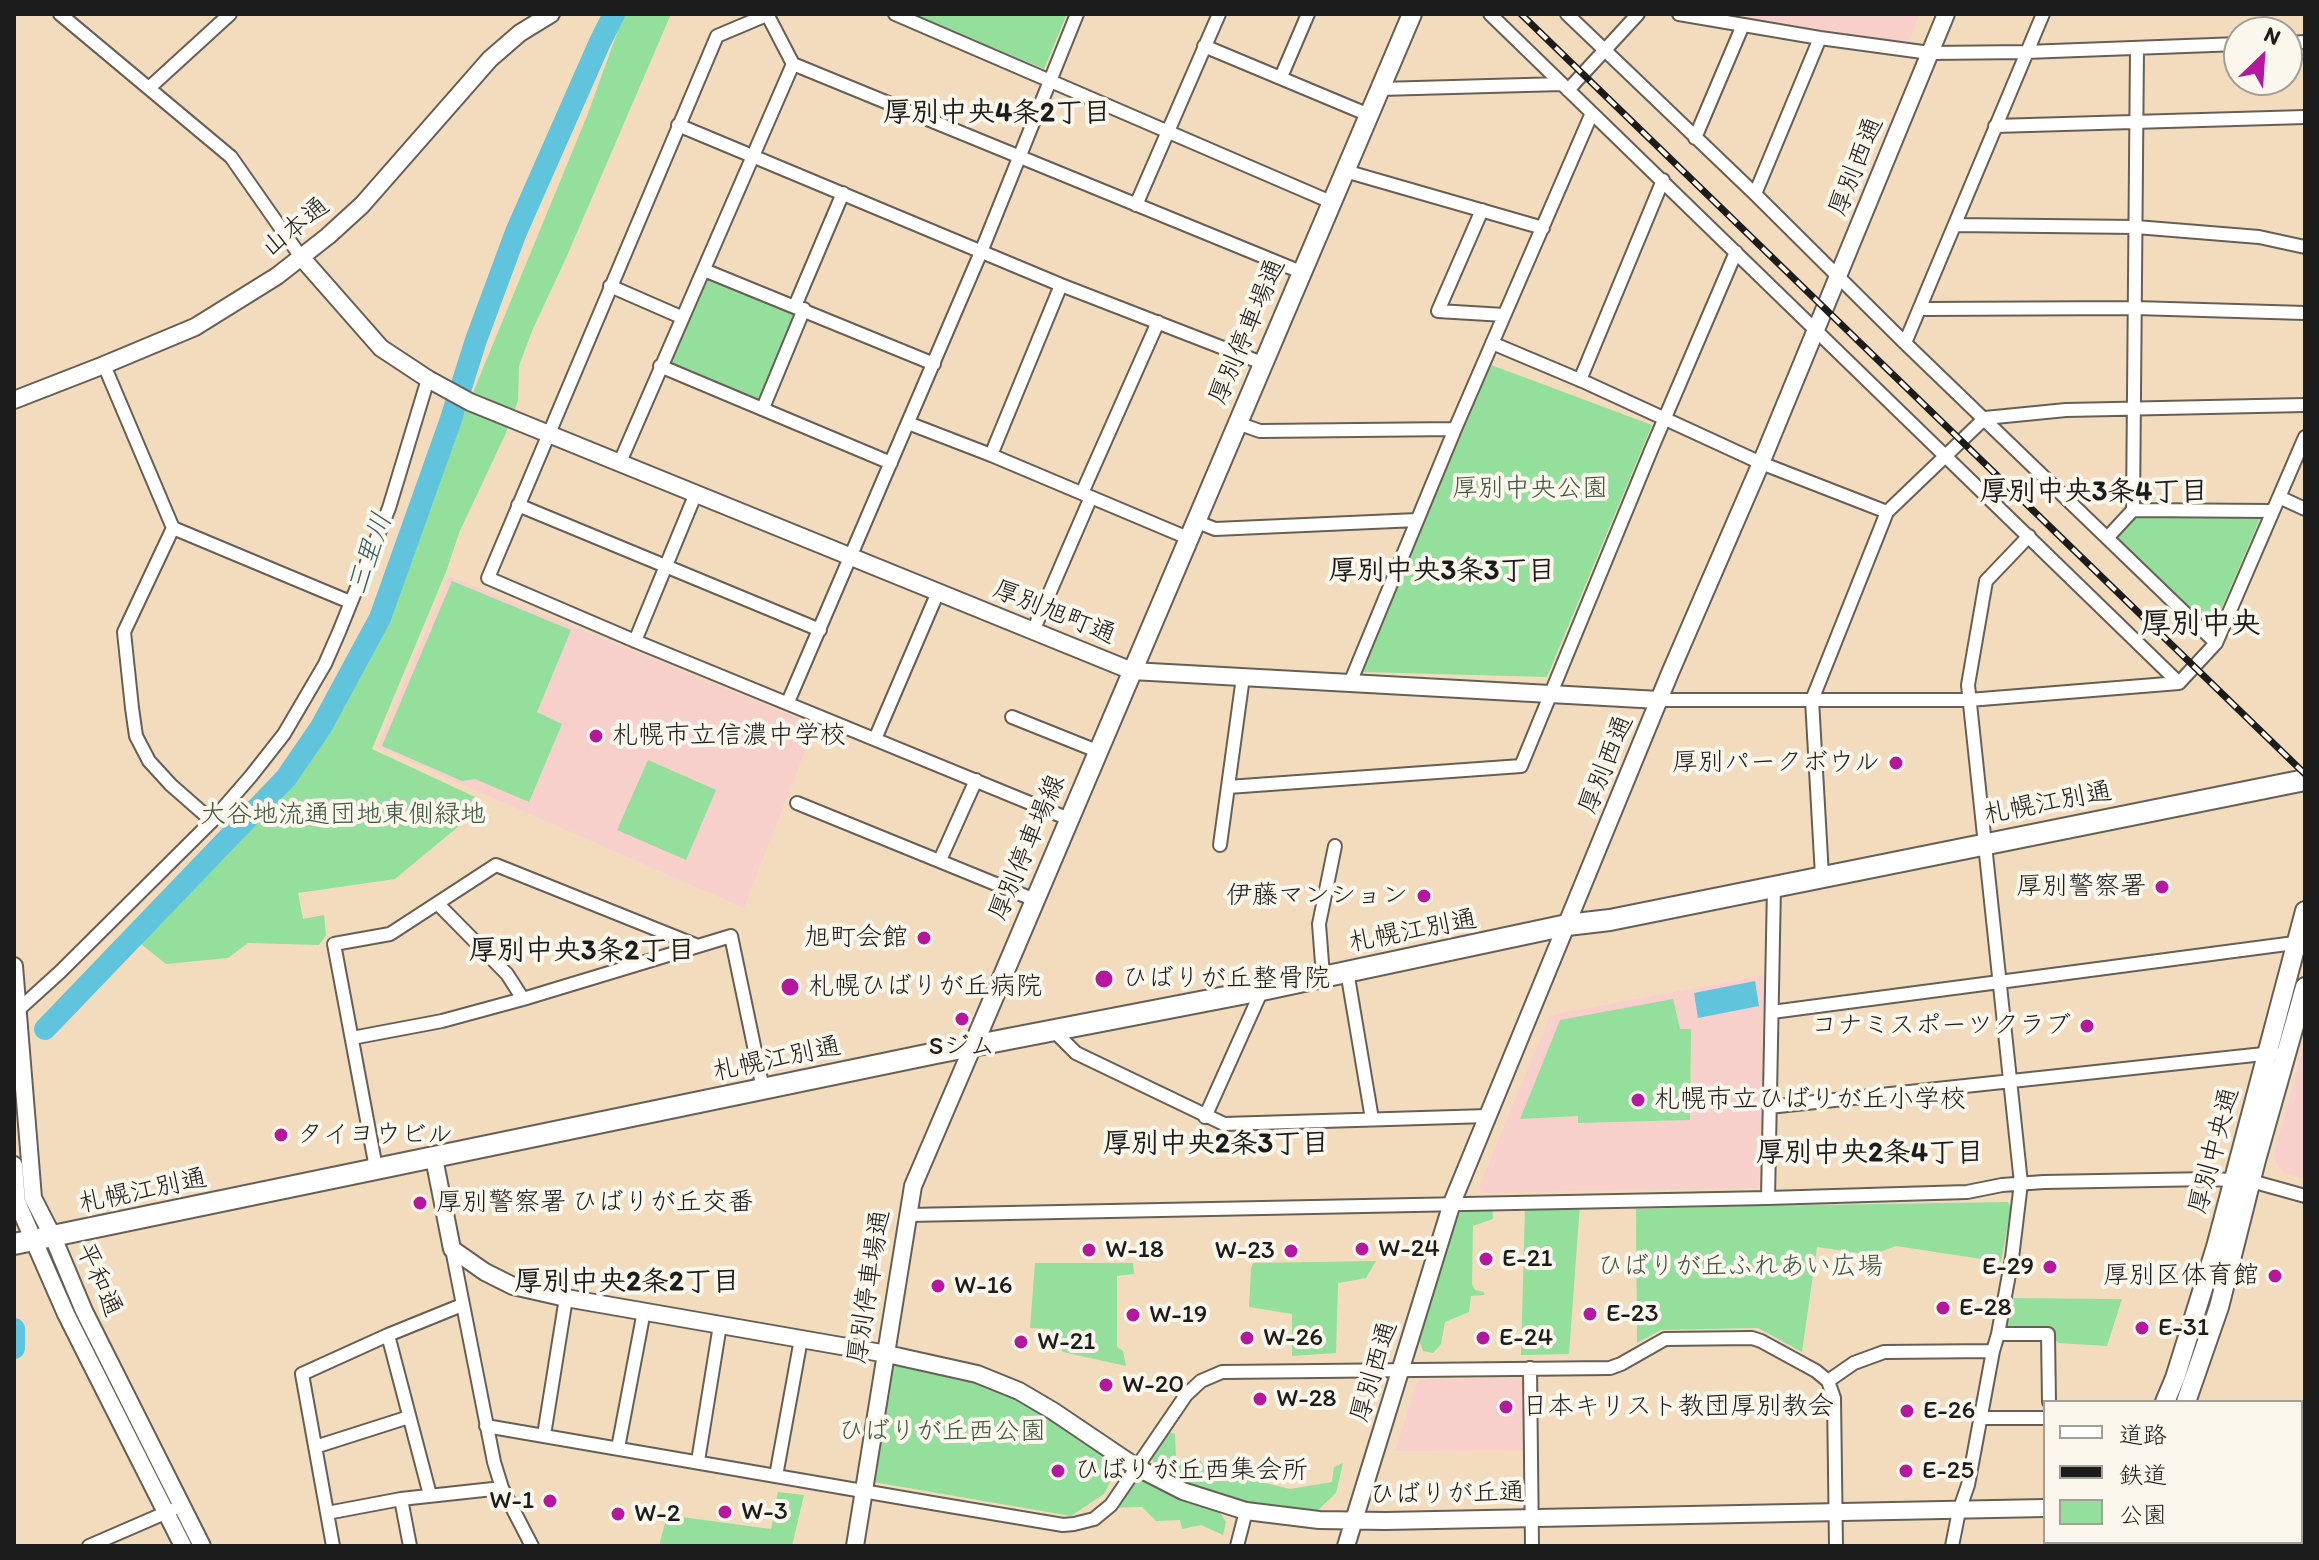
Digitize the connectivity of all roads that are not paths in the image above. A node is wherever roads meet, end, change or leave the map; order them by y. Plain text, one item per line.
1 (60, 14) edge
2 (230, 14) edge
3 (551, 14) edge
4 (768, 14) edge
5 (895, 14) edge
6 (1077, 14) edge
7 (1219, 14) edge
8 (1308, 14) edge
9 (1412, 14) edge
10 (1490, 14) edge
11 (1567, 14) edge
12 (1638, 14) edge
13 (1679, 14) edge
14 (1946, 14) edge
15 (2043, 14) edge
16 (1743, 25) junction
17 (1820, 38) junction
18 (2223, 45) edge
19 (1204, 46) junction
20 (2137, 48) junction
21 (1604, 51) junction
22 (2026, 52) junction
23 (1930, 53) junction
24 (793, 64) junction
25 (1281, 77) junction
26 (1050, 80) junction
27 (1565, 87) junction
28 (149, 88) junction
29 (1380, 89) junction
30 (1592, 113) junction
31 (1369, 115) junction
32 (2305, 117) edge
33 (2135, 122) junction
34 (678, 125) junction
35 (1995, 126) junction
36 (1167, 132) junction
37 (1695, 138) junction
38 (753, 156) junction
39 (1019, 157) junction
40 (1345, 171) junction
41 (1663, 180) junction
42 (843, 193) junction
43 (1755, 194) junction
44 (1331, 202) junction
45 (1136, 205) junction
46 (1482, 210) junction
47 (1956, 225) junction
48 (2136, 227) junction
49 (1543, 228) junction
50 (2305, 247) edge
51 (981, 252) junction
52 (1736, 252) junction
53 (301, 257) junction
54 (704, 270) junction
55 (1301, 272) junction
56 (1838, 277) junction
57 (1061, 285) junction
58 (610, 286) junction
59 (799, 308) junction
60 (2135, 308) junction
61 (1921, 309) junction
62 (2305, 313) edge
63 (1504, 315) junction
64 (681, 317) junction
65 (1158, 322) junction
66 (1816, 329) junction
67 (1492, 343) junction
68 (1905, 343) junction
69 (1262, 363) junction
70 (934, 364) junction
71 (104, 365) junction
72 (660, 366) junction
73 (428, 379) junction
74 (1580, 380) junction
75 (14, 400) edge
76 (2305, 405) edge
77 (763, 408) junction
78 (2135, 409) junction
79 (1985, 418) junction
80 (1664, 419) junction
81 (908, 423) junction
82 (1237, 423) junction
83 (1455, 429) junction
84 (548, 434) junction
85 (2305, 437) edge
86 (991, 455) junction
87 (1946, 455) junction
88 (620, 462) junction
89 (891, 463) junction
90 (1761, 463) junction
91 (696, 493) junction
92 (1087, 495) junction
93 (2279, 497) junction
94 (518, 505) junction
95 (2305, 509) edge
96 (2133, 510) junction
97 (2272, 511) junction
98 (1887, 512) junction
99 (1417, 520) junction
100 (173, 528) junction
101 (1191, 530) junction
102 (2029, 536) junction
103 (2108, 537) junction
104 (852, 556) junction
105 (666, 565) junction
106 (938, 592) junction
107 (350, 602) junction
108 (820, 630) junction
109 (1033, 631) junction
110 (635, 641) junction
111 (2216, 643) junction
112 (1132, 671) junction
113 (1243, 677) junction
114 (1350, 683) junction
115 (2179, 683) junction
116 (1551, 693) junction
117 (1659, 700) junction
118 (1812, 700) junction
119 (1969, 700) junction
120 (788, 702) junction
121 (1012, 717) dead end
122 (875, 739) junction
123 (1097, 751) junction
124 (976, 780) junction
125 (2305, 780) edge
126 (1228, 787) junction
127 (797, 803) dead end
128 (1069, 819) junction
129 (212, 821) junction
130 (1984, 843) junction
131 (1220, 845) dead end
132 (1335, 846) dead end
133 (940, 860) junction
134 (1822, 876) junction
135 (1774, 886) junction
136 (1035, 900) junction
137 (438, 904) junction
138 (2305, 911) edge
139 (1567, 925) junction
140 (2301, 942) edge
141 (698, 946) junction
142 (14, 966) edge
143 (1347, 971) junction
144 (1323, 976) junction
145 (2000, 982) junction
146 (2305, 987) edge
147 (1262, 990) junction
148 (523, 999) junction
149 (16, 1011) edge
150 (1772, 1012) junction
151 (1053, 1030) junction
152 (352, 1038) junction
153 (973, 1046) junction
154 (2268, 1053) junction
155 (2288, 1053) junction
156 (2010, 1080) junction
157 (763, 1089) junction
158 (1769, 1107) junction
159 (1488, 1116) junction
160 (1205, 1117) junction
161 (1372, 1119) junction
162 (434, 1158) junction
163 (14, 1165) edge
164 (376, 1168) junction
165 (2243, 1180) junction
166 (2021, 1183) junction
167 (2305, 1196) edge
168 (1768, 1198) junction
169 (1452, 1203) junction
170 (908, 1215) junction
171 (44, 1239) junction
172 (14, 1244) edge
173 (452, 1249) junction
174 (566, 1298) junction
175 (462, 1305) junction
176 (644, 1311) junction
177 (720, 1325) junction
178 (1998, 1334) junction
179 (388, 1335) junction
180 (801, 1339) junction
181 (1993, 1351) junction
182 (887, 1354) junction
183 (1530, 1368) junction
184 (1400, 1371) junction
185 (1828, 1381) junction
186 (2049, 1400) edge
187 (2166, 1400) edge
188 (2187, 1400) edge
189 (409, 1417) junction
190 (1981, 1418) junction
191 (2043, 1418) edge
192 (486, 1426) junction
193 (544, 1435) junction
194 (315, 1447) junction
195 (618, 1448) junction
196 (698, 1461) junction
197 (1136, 1467) junction
198 (776, 1476) junction
199 (502, 1488) junction
200 (864, 1490) junction
201 (430, 1495) junction
202 (401, 1499) junction
203 (182, 1506) junction
204 (2043, 1508) edge
205 (1246, 1511) junction
206 (1959, 1511) junction
207 (1836, 1512) junction
208 (166, 1513) junction
209 (327, 1513) junction
210 (1532, 1518) junction
211 (1354, 1520) junction
212 (89, 1546) edge
213 (183, 1546) edge
214 (202, 1546) edge
215 (333, 1546) edge
216 (410, 1546) edge
217 (532, 1546) edge
218 (855, 1546) edge
219 (1237, 1546) edge
220 (1346, 1546) edge
221 (1532, 1546) edge
222 (1836, 1546) edge
223 (1952, 1546) edge

1 - 28 street
2 - 28 street
3 - 53 street, 山本通
4 - 24 street
4 - 34 street
5 - 26 street
6 - 26 street
7 - 19 street
8 - 25 street
9 - 29 main road, 厚別停車場通
10 - 27 street
11 - 21 street
12 - 21 street
13 - 16 street
14 - 23 street, 厚別西通
15 - 22 street
16 - 17 street
16 - 37 street
17 - 23 street
17 - 43 street
18 - 20 street
19 - 25 street
19 - 36 street
20 - 22 street
20 - 33 street
21 - 27 street
21 - 37 street
22 - 23 street
22 - 35 street
23 - 56 street, 厚別西通
24 - 38 street
24 - 39 street
25 - 31 street
26 - 36 street
26 - 39 street
27 - 29 street
27 - 30 street
28 - 53 street
29 - 31 main road, 厚別停車場通
30 - 41 street
30 - 49 street
31 - 40 main road, 厚別停車場通
32 - 33 street
33 - 35 street
33 - 48 street
34 - 38 street
34 - 58 street
35 - 47 street
36 - 44 street
36 - 45 street
37 - 43 street
38 - 42 street
38 - 54 street
39 - 45 street
39 - 51 street
40 - 44 main road, 厚別停車場通
40 - 46 street
41 - 52 street
41 - 74 street
42 - 51 street
42 - 59 street
43 - 56 street
44 - 55 main road, 厚別停車場通
45 - 55 street
46 - 49 street
46 - 63 street
47 - 48 street
47 - 61 street
48 - 50 street
48 - 60 street
49 - 63 street
51 - 57 street
51 - 70 street
52 - 66 street
52 - 80 street
53 - 71 street, 山本通
53 - 73 street
54 - 59 street
54 - 64 street
55 - 69 main road, 厚別停車場通
56 - 66 street, 厚別西通
56 - 68 street
57 - 65 street
57 - 86 street
58 - 64 street
58 - 84 street
59 - 70 street
59 - 77 street
60 - 61 street
60 - 62 street
60 - 78 street
61 - 68 street
63 - 67 street
64 - 72 street
65 - 69 street
65 - 92 street
66 - 87 street
66 - 90 street, 厚別西通
67 - 74 street
67 - 83 street
68 - 79 street
69 - 82 main road, 厚別停車場通
70 - 81 street
71 - 75 street, 山本通
71 - 100 street
72 - 77 street
72 - 88 street
73 - 84 street, 厚別旭町通
73 - 107 street
74 - 80 street
76 - 78 street
77 - 89 street
78 - 79 street
78 - 96 street
79 - 87 street
79 - 103 street
80 - 90 street
80 - 116 street
81 - 86 street
81 - 89 street
82 - 83 street
82 - 101 main road, 厚別停車場通
83 - 99 street
84 - 88 street, 厚別旭町通
84 - 94 street
85 - 93 street
86 - 92 street
87 - 98 street
87 - 102 street
88 - 91 street, 厚別旭町通
89 - 104 street
90 - 98 street
90 - 117 street, 厚別西通
91 - 104 street, 厚別旭町通
91 - 105 street
92 - 101 street
92 - 109 street
93 - 95 street
93 - 97 street
94 - 105 street
94 - 110 street
96 - 97 street
96 - 103 street
97 - 111 street
98 - 118 street
99 - 101 street
99 - 114 street
100 - 107 street
100 - 129 street
101 - 112 main road, 厚別停車場通
102 - 115 street
102 - 119 street
103 - 111 street
104 - 106 street, 厚別旭町通
104 - 108 street
105 - 108 street
105 - 110 street
106 - 109 street, 厚別旭町通
106 - 122 street
107 - 129 street
108 - 120 street
109 - 112 street, 厚別旭町通
110 - 120 street
111 - 115 street
112 - 113 street, 厚別旭町通
112 - 123 main road, 厚別停車場線
113 - 114 street, 厚別旭町通
113 - 126 street
114 - 116 street, 厚別旭町通
115 - 119 street
116 - 117 street, 厚別旭町通
116 - 126 street
117 - 118 street
117 - 139 street, 厚別西通
118 - 119 street
118 - 134 street
119 - 130 street
120 - 122 street
121 - 123 street
122 - 124 street
123 - 128 main road, 厚別停車場線
124 - 128 street
124 - 133 street
125 - 130 highway, 札幌江別通
126 - 131 street
127 - 133 street
128 - 136 main road, 厚別停車場線
129 - 149 street
130 - 134 highway, 札幌江別通
130 - 145 street
132 - 144 street
133 - 136 street
134 - 135 highway, 札幌江別通
135 - 139 highway, 札幌江別通
135 - 150 street
136 - 153 main road, 厚別停車場線
137 - 141 street
137 - 148 street
137 - 152 street
138 - 140 main road, 厚別中央通
139 - 143 highway, 札幌江別通
139 - 159 street, 厚別西通
140 - 145 street
140 - 154 main road, 厚別中央通
141 - 148 street
141 - 157 street
142 - 149 street, 平和通
143 - 144 highway, 札幌江別通
143 - 161 street
144 - 147 highway, 札幌江別通
145 - 150 street
145 - 156 street
146 - 155 main road, 厚別中央通
147 - 151 highway, 札幌江別通
147 - 160 street
148 - 152 street
149 - 171 street, 平和通
150 - 158 street
151 - 153 highway, 札幌江別通
151 - 160 street
152 - 164 street
153 - 157 highway, 札幌江別通
153 - 170 street, 厚別停車場通
154 - 155 street
154 - 156 street
154 - 165 main road, 厚別中央通
155 - 165 main road, 厚別中央通
156 - 158 street
156 - 166 street
157 - 162 highway, 札幌江別通
158 - 168 street
159 - 161 street
159 - 169 street, 厚別西通
160 - 161 street
162 - 164 highway, 札幌江別通
162 - 173 street
163 - 171 street, 平和通
164 - 171 highway, 札幌江別通
165 - 166 street
165 - 167 street
165 - 187 main road, 厚別中央通
165 - 188 main road, 厚別中央通
166 - 168 street
166 - 178 street
168 - 169 street
169 - 170 street
169 - 184 street, 厚別西通
170 - 182 street, 厚別停車場通
171 - 172 highway, 札幌江別通
171 - 203 street, 平和通
171 - 208 street, 平和通
173 - 174 street, ひばりが丘通
173 - 175 street
174 - 176 street, ひばりが丘通
174 - 193 street
175 - 179 street
175 - 192 street
176 - 177 street, ひばりが丘通
176 - 195 street
177 - 180 street, ひばりが丘通
177 - 196 street
178 - 181 street
178 - 186 street
179 - 189 street
179 - 194 street
180 - 182 street, ひばりが丘通
180 - 198 street
181 - 185 street
181 - 190 street
182 - 197 street, ひばりが丘通
182 - 200 street, 厚別停車場通
183 - 184 street
183 - 185 street
183 - 210 street
184 - 197 street
184 - 211 street, 厚別西通
185 - 207 street
189 - 194 street
189 - 201 street
190 - 191 street
190 - 206 street
192 - 193 street
192 - 199 street
193 - 195 street
194 - 209 street
195 - 196 street
196 - 198 street
197 - 200 street
197 - 205 street, ひばりが丘通
198 - 200 street
199 - 201 street
199 - 217 street
200 - 218 street, 厚別停車場通
201 - 202 street
202 - 209 street
202 - 216 street
203 - 208 street
203 - 214 street, 平和通
204 - 206 street, ひばりが丘通
205 - 211 street, ひばりが丘通
205 - 219 street
206 - 207 street, ひばりが丘通
206 - 223 street
207 - 210 street, ひばりが丘通
207 - 222 street
208 - 212 street
208 - 213 street, 平和通
209 - 215 street
210 - 211 street, ひばりが丘通
210 - 221 street
211 - 220 street, 厚別西通

